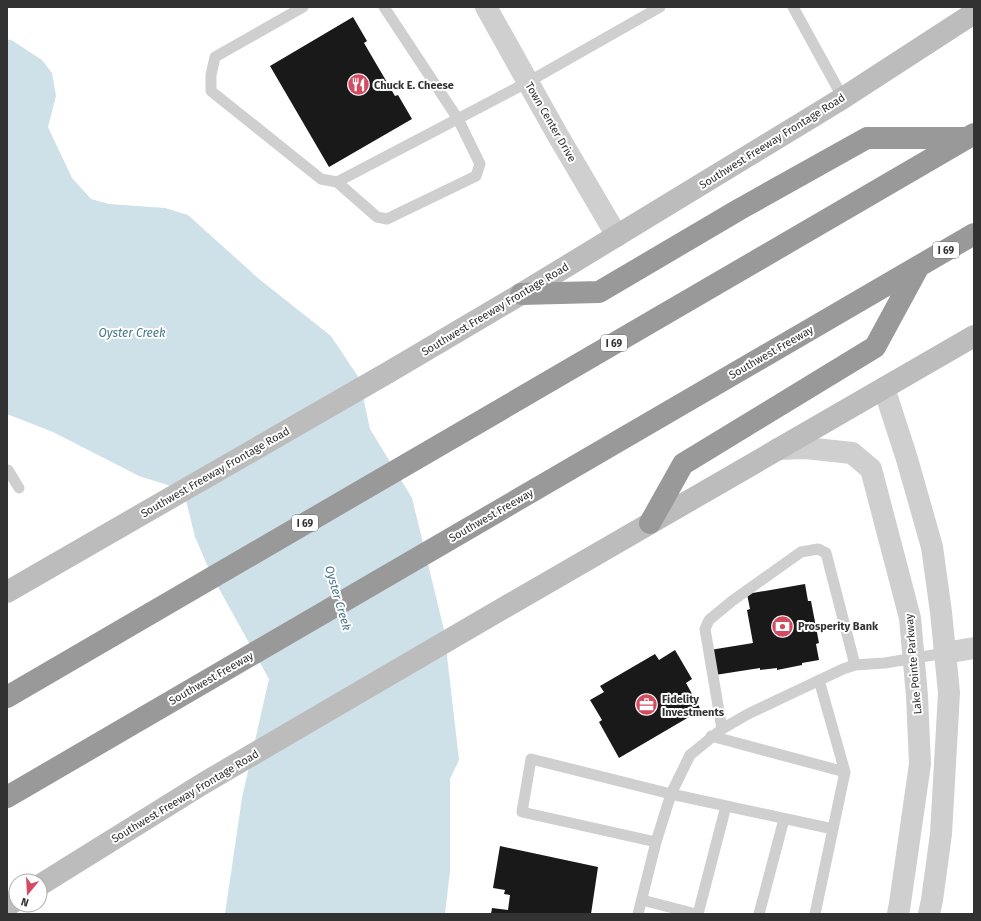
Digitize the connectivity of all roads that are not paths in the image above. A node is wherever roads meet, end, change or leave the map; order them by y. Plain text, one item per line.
1 (303, 7) edge
2 (384, 7) edge
3 (486, 7) edge
4 (660, 7) edge
5 (793, 7) edge
6 (974, 13) edge
7 (528, 82) junction
8 (843, 98) junction
9 (458, 119) junction
10 (970, 136) edge
11 (337, 182) junction
12 (974, 234) edge
13 (618, 236) junction
14 (919, 266) junction
15 (521, 294) junction
16 (974, 336) edge
17 (884, 388) junction
18 (778, 449) junction
19 (7, 470) edge
20 (19, 488) dead end
21 (650, 523) junction
22 (7, 592) edge
23 (974, 648) edge
24 (945, 652) junction
25 (914, 658) junction
26 (855, 665) junction
27 (819, 680) junction
28 (7, 697) edge
29 (722, 729) junction
30 (711, 736) junction
31 (845, 772) junction
32 (671, 794) junction
33 (7, 797) edge
34 (726, 806) junction
35 (784, 819) junction
36 (833, 829) junction
37 (656, 842) junction
38 (48, 880) edge
39 (642, 900) junction
40 (638, 914) edge
41 (697, 914) edge
42 (759, 914) edge
43 (816, 914) edge
44 (898, 914) edge
45 (929, 914) edge

1 - 11 lane
2 - 9 lane
3 - 7 street, Town Center Drive
4 - 7 lane
5 - 8 lane
6 - 8 main road, Southwest Freeway Frontage Road
7 - 9 lane
7 - 13 street, Town Center Drive
8 - 13 main road, Southwest Freeway Frontage Road
9 - 11 lane
9 - 11 lane
10 - 15 highway
10 - 28 highway, I 69
12 - 14 highway, Southwest Freeway / I 69
13 - 15 main road, Southwest Freeway Frontage Road
14 - 21 highway
14 - 33 highway, Southwest Freeway / I 69
15 - 22 main road, Southwest Freeway Frontage Road
16 - 17 main road, Southwest Freeway Frontage Road
17 - 18 main road, Southwest Freeway Frontage Road
17 - 24 street
18 - 21 main road, Southwest Freeway Frontage Road
18 - 25 street, Lake Pointe Parkway
19 - 20 lane
21 - 38 main road, Southwest Freeway Frontage Road
23 - 24 street
24 - 25 lane
24 - 45 street
25 - 26 lane
25 - 44 street, Lake Pointe Parkway
26 - 27 lane
26 - 29 lane
27 - 29 lane
27 - 31 lane
29 - 30 lane
30 - 31 lane
30 - 32 lane
31 - 36 lane
32 - 34 lane
32 - 37 lane
32 - 37 lane
34 - 35 lane
34 - 41 lane
35 - 36 lane
35 - 42 lane
36 - 43 lane
37 - 39 lane
39 - 40 lane
39 - 41 lane

